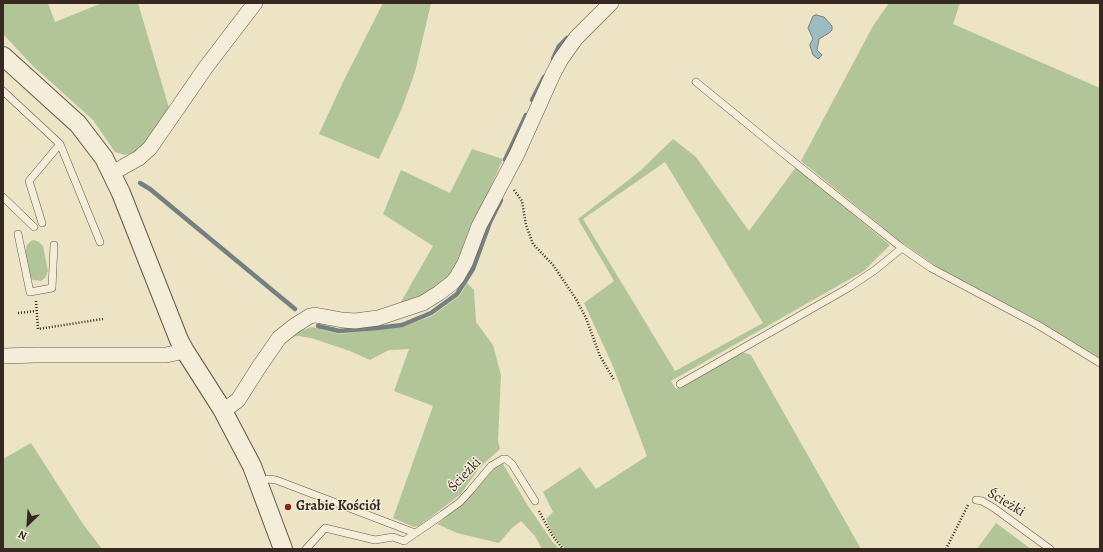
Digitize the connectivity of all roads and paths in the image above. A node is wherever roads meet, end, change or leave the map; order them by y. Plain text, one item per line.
1 (256, 3) edge
2 (611, 3) edge
3 (3, 56) edge
4 (696, 82) dead end
5 (3, 91) edge
6 (60, 144) junction
7 (112, 173) junction
8 (505, 179) junction
9 (4, 199) edge
10 (42, 223) dead end
11 (34, 227) dead end
12 (18, 234) dead end
13 (100, 242) dead end
14 (54, 245) dead end
15 (902, 248) junction
16 (35, 291) junction
17 (36, 311) junction
18 (18, 313) dead end
19 (103, 319) dead end
20 (185, 352) junction
21 (3, 356) edge
22 (1100, 363) edge
23 (614, 380) dead end
24 (680, 384) dead end
25 (222, 409) junction
26 (259, 482) junction
27 (976, 500) joint
28 (535, 501) joint
29 (416, 533) junction
30 (283, 549) edge
31 (306, 549) edge
32 (563, 549) edge
33 (946, 549) edge
34 (1050, 549) edge

1 - 7 street
2 - 8 street
3 - 7 street
4 - 15 lane
5 - 6 lane
6 - 10 lane
6 - 13 lane
7 - 20 street
8 - 23 path
8 - 25 street
9 - 11 lane
12 - 16 lane
14 - 16 lane
15 - 22 lane
15 - 24 lane
16 - 17 path
17 - 18 path
17 - 19 path
20 - 21 street
20 - 25 street
25 - 26 street
26 - 29 lane
26 - 30 street
27 - 33 path, Ścieżki
27 - 34 lane, Ścieżki
28 - 29 lane, Ścieżki
28 - 32 path
29 - 31 lane, Ścieżki

